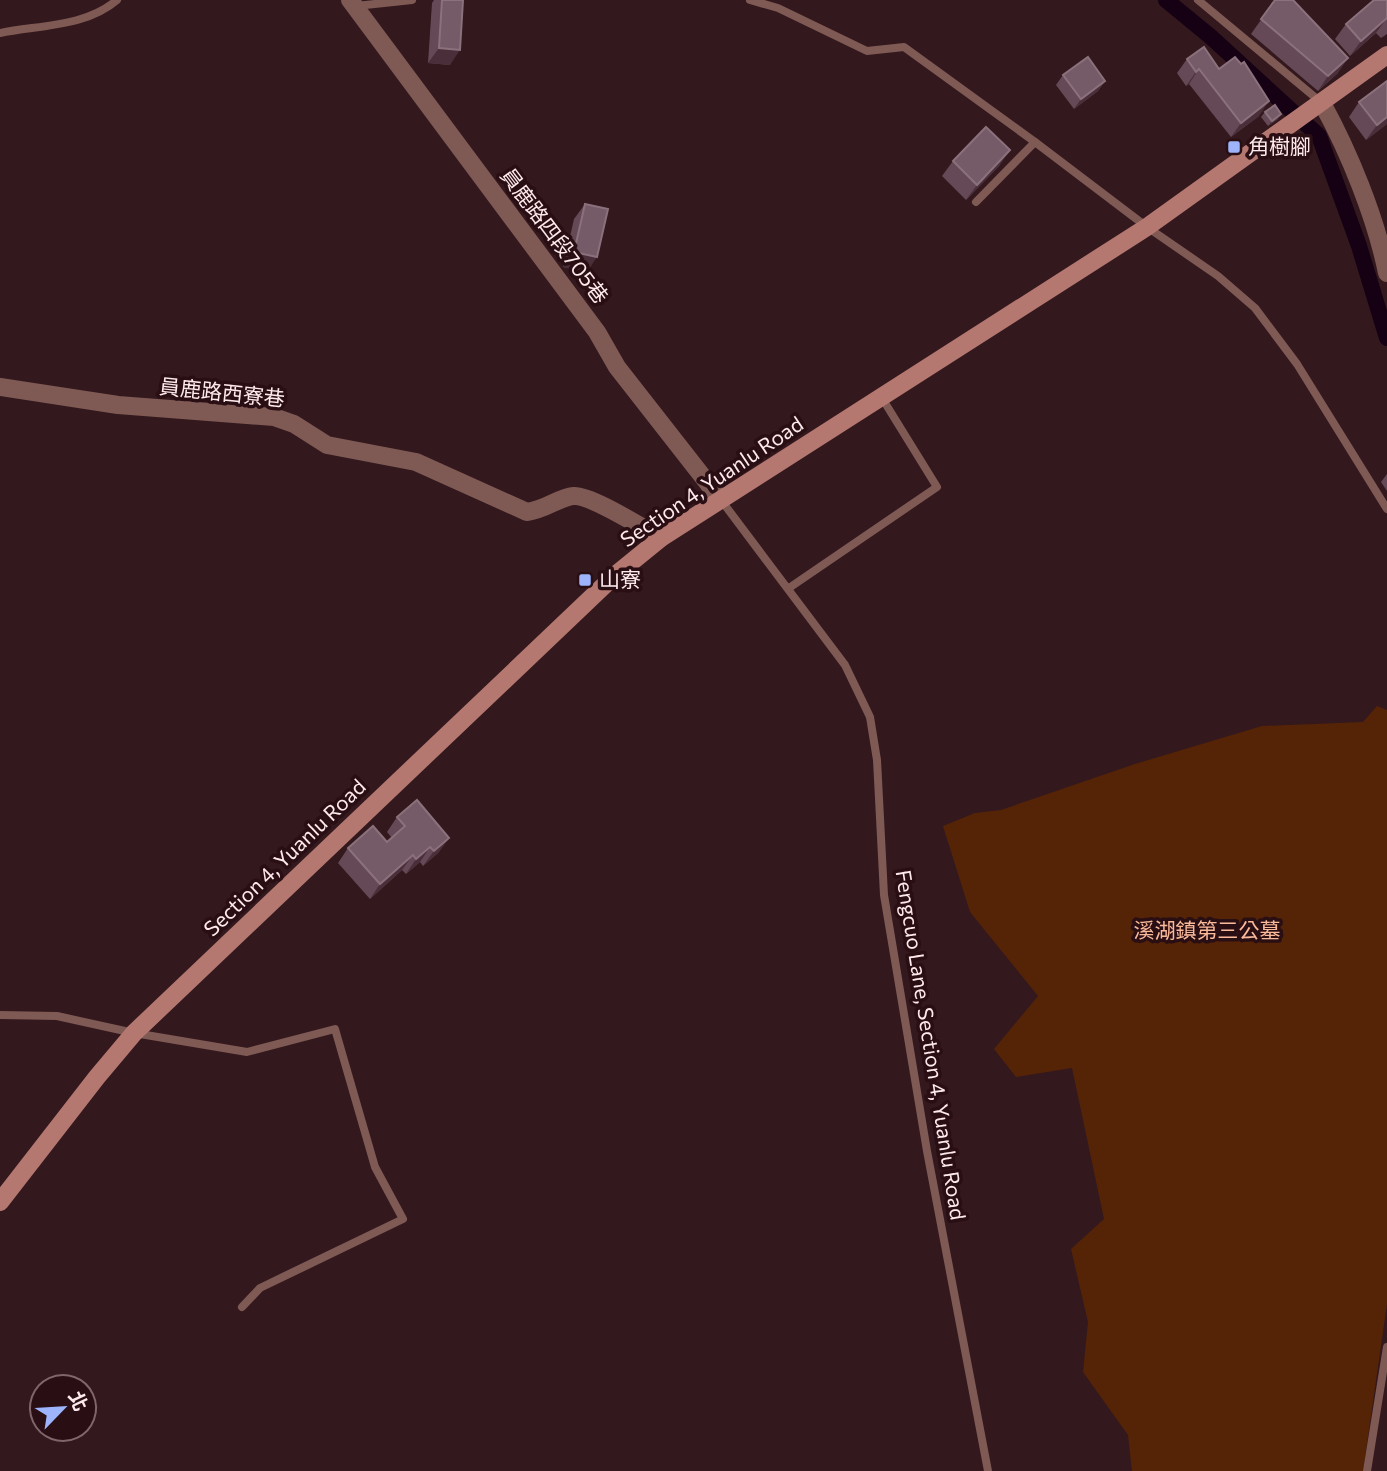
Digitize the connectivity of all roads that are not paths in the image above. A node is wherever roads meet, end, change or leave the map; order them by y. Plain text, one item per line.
1 (117, 0) edge
2 (412, 0) edge
3 (750, 0) edge
4 (1198, 0) edge
5 (352, 3) edge
6 (0, 33) edge
7 (1387, 55) edge
8 (1322, 103) junction
9 (1035, 142) junction
10 (976, 202) dead end
11 (1147, 227) junction
12 (1387, 273) edge
13 (0, 387) edge
14 (882, 398) junction
15 (721, 500) junction
16 (1387, 509) edge
17 (661, 538) junction
18 (789, 588) junction
19 (0, 1015) edge
20 (134, 1033) junction
21 (0, 1202) edge
22 (242, 1307) dead end
23 (1387, 1346) edge
24 (988, 1471) edge
25 (1367, 1471) edge

1 - 6 lane
2 - 5 lane
3 - 9 lane
4 - 8 lane
5 - 15 street, 員鹿路四段705巷
7 - 8 main road, Section 4, Yuanlu Road
8 - 11 main road, Section 4, Yuanlu Road
8 - 12 street
9 - 10 lane
9 - 11 lane
11 - 14 main road, Section 4, Yuanlu Road
11 - 16 lane
13 - 17 street, 員鹿路西寮巷
14 - 15 main road, Section 4, Yuanlu Road
14 - 18 lane
15 - 17 main road, Section 4, Yuanlu Road
15 - 18 lane, Fengcuo Lane, Section 4, Yuanlu Road
17 - 20 main road, Section 4, Yuanlu Road
18 - 24 lane, Fengcuo Lane, Section 4, Yuanlu Road
19 - 20 lane
20 - 21 main road, Section 4, Yuanlu Road
20 - 22 lane
23 - 25 lane

